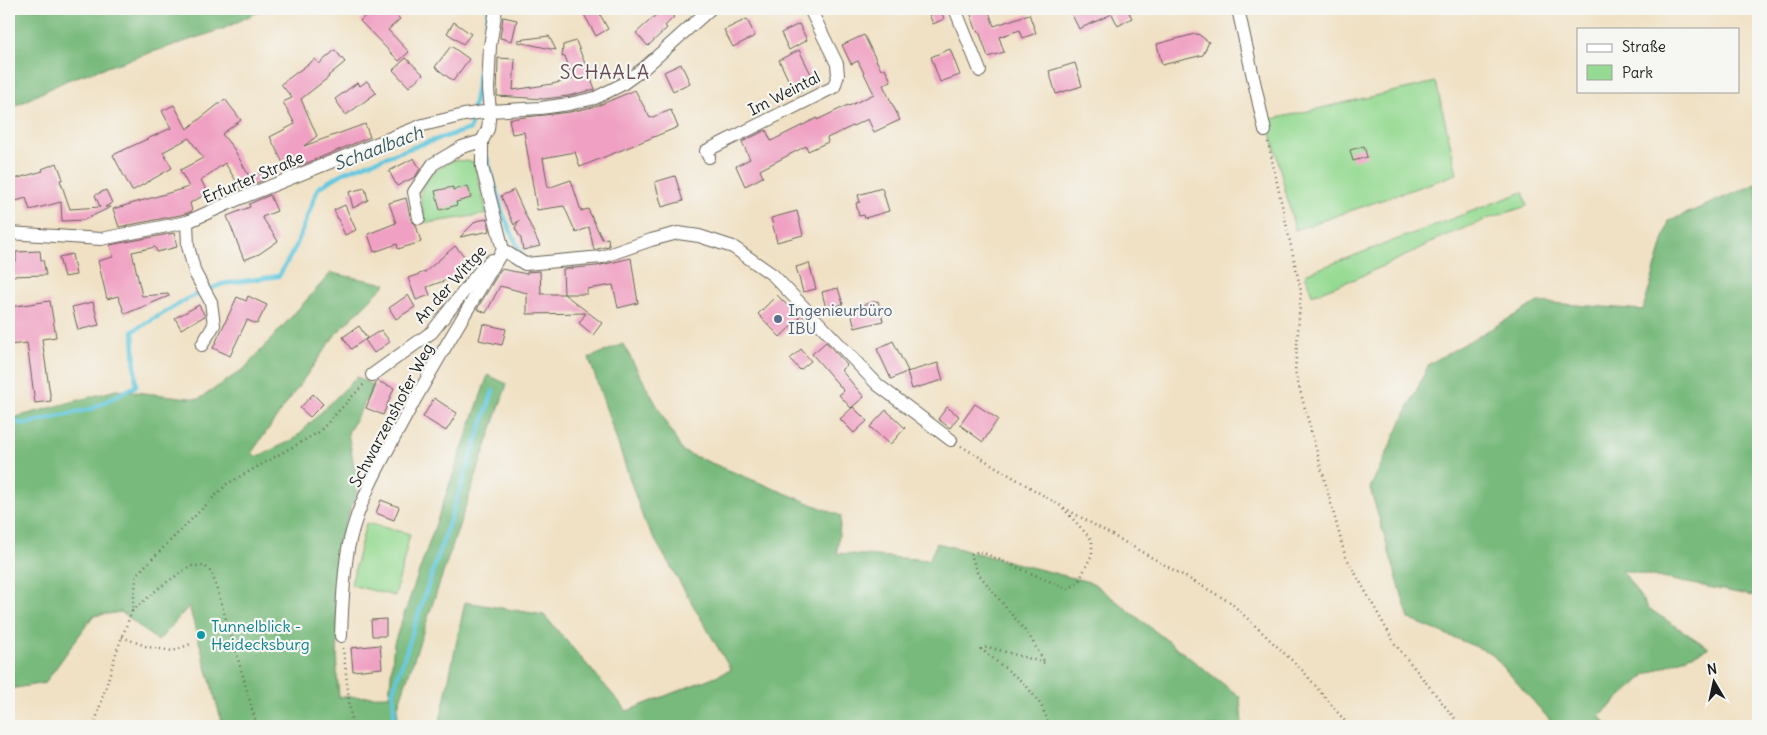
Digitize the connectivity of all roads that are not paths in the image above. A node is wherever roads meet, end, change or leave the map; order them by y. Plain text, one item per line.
1 (496, 9) edge
2 (710, 9) edge
3 (810, 9) edge
4 (955, 9) edge
5 (1238, 9) edge
6 (980, 71) dead end
7 (484, 112) junction
8 (1265, 132) road end
9 (482, 141) junction
10 (709, 157) dead end
11 (419, 218) dead end
12 (187, 222) junction
13 (9, 233) edge
14 (503, 250) junction
15 (202, 345) dead end
16 (372, 375) road end
17 (951, 440) road end
18 (341, 636) road end

1 - 7 street
2 - 7 street, Erfurter Straße
3 - 10 street, Im Weintal
4 - 6 street
5 - 8 street
7 - 9 street
7 - 12 street, Erfurter Straße
9 - 11 street
9 - 14 street
12 - 13 street, Erfurter Straße
12 - 15 street
14 - 16 street, An der Wittge
14 - 17 street
14 - 18 street, Schwarzenshofer Weg

